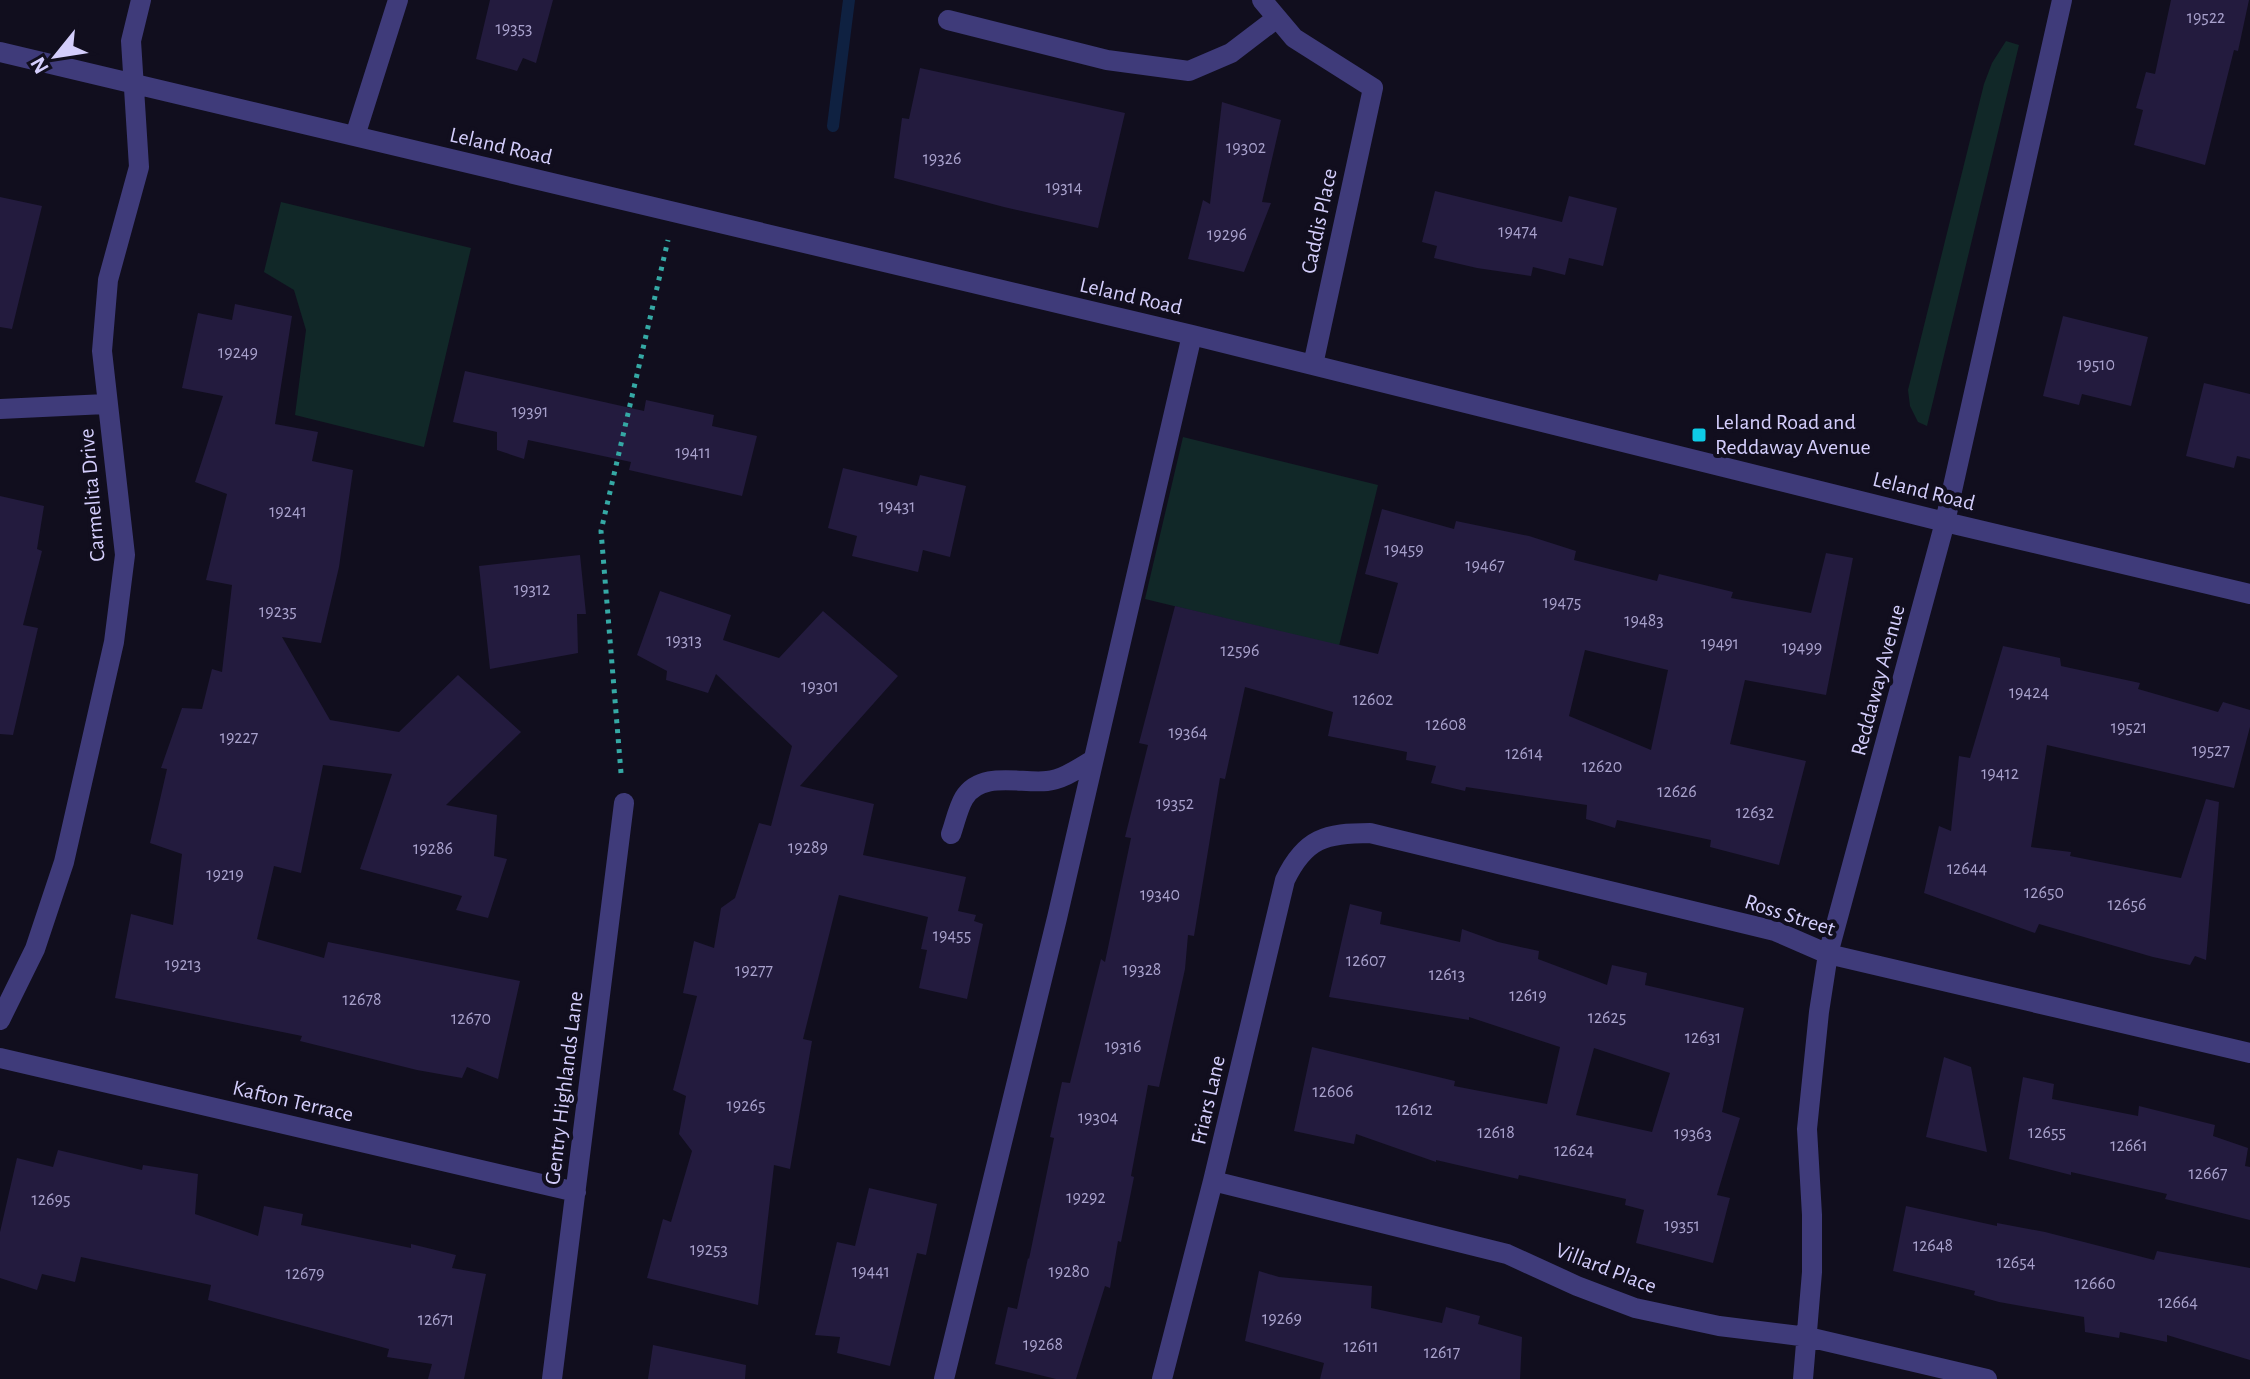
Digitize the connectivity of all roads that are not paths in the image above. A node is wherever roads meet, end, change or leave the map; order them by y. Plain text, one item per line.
1 (141, 0) edge
2 (398, 0) edge
3 (1262, 0) edge
4 (2062, 0) edge
5 (1277, 18) junction
6 (948, 20) dead end
7 (0, 52) edge
8 (133, 83) junction
9 (355, 136) junction
10 (1192, 335) junction
11 (1313, 365) junction
12 (106, 404) junction
13 (0, 409) edge
14 (1945, 522) junction
15 (2250, 594) edge
16 (1093, 760) junction
17 (624, 803) road end
18 (951, 834) dead end
19 (1315, 840) joint
20 (1828, 954) junction
21 (0, 1020) edge
22 (2250, 1053) edge
23 (0, 1058) edge
24 (1213, 1181) junction
25 (576, 1192) junction
26 (1808, 1337) junction
27 (552, 1379) edge
28 (944, 1379) edge
29 (1162, 1379) edge
30 (1803, 1379) edge
31 (1987, 1379) edge

1 - 8 street, Carmelita Drive
2 - 9 street
3 - 5 street
4 - 14 street, Reddaway Avenue
5 - 6 street
5 - 11 street, Caddis Place
7 - 8 street, Leland Road
8 - 9 street, Leland Road
8 - 12 street, Carmelita Drive
9 - 10 street, Leland Road
10 - 11 street, Leland Road
10 - 16 street
11 - 14 street, Leland Road
12 - 13 street
12 - 21 street, Carmelita Drive
14 - 15 street, Leland Road
14 - 20 street, Reddaway Avenue
16 - 18 street
16 - 28 street
17 - 25 street, Gentry Highlands Lane
19 - 20 street, Ross Street
19 - 24 street, Friars Lane
20 - 22 street, Ross Street
20 - 26 street, Reddaway Avenue
23 - 25 street, Kafton Terrace
24 - 26 street, Villard Place
24 - 29 street, Friars Lane
25 - 27 street, Gentry Highlands Lane
26 - 30 street, Reddaway Avenue
26 - 31 street, Villard Place

